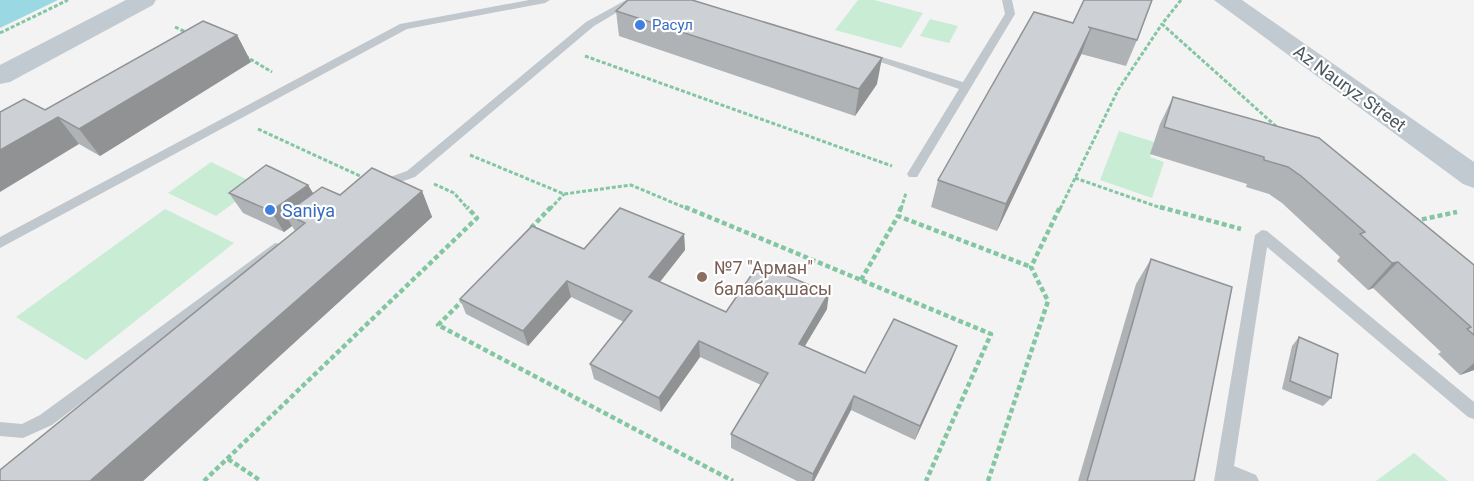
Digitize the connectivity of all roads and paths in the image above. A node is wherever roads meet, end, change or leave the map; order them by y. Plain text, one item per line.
1 (68, 0) edge
2 (144, 0) edge
3 (544, 0) edge
4 (633, 0) edge
5 (1007, 0) edge
6 (1181, 0) edge
7 (1226, 0) edge
8 (1162, 24) junction
9 (175, 27) dead end
10 (0, 33) edge
11 (195, 35) edge
12 (562, 47) junction
13 (854, 52) edge
14 (242, 55) dead end
15 (0, 76) edge
16 (293, 86) junction
17 (966, 87) junction
18 (233, 118) junction
19 (1283, 133) edge
20 (447, 145) junction
21 (411, 174) junction
22 (913, 174) junction
23 (1474, 177) edge
24 (1075, 178) junction
25 (380, 185) junction
26 (362, 190) edge
27 (564, 194) junction
28 (1457, 212) dead end
29 (898, 216) junction
30 (1411, 222) edge
31 (524, 235) edge
32 (1262, 235) junction
33 (286, 240) edge
34 (0, 243) edge
35 (1031, 267) junction
36 (861, 280) junction
37 (469, 293) edge
38 (1474, 412) edge
39 (0, 429) edge
40 (228, 459) junction
41 (1224, 476) edge
42 (204, 481) edge
43 (261, 481) edge
44 (733, 481) edge
45 (926, 481) edge
46 (988, 481) edge
47 (1250, 481) edge

1 - 10 path
2 - 15 street
3 - 16 lane
4 - 12 lane
5 - 17 lane
6 - 8 path
7 - 23 street, Az Nauryz Street
8 - 19 path
8 - 24 path
9 - 11 path
12 - 20 lane
12 - 22 path
13 - 17 lane
14 - 16 path
16 - 18 lane
17 - 22 lane
18 - 25 path
18 - 34 lane
20 - 21 lane
20 - 27 path
21 - 25 lane
21 - 40 path
22 - 29 path
24 - 32 path
24 - 35 path
25 - 26 lane
27 - 31 path
27 - 36 path
28 - 30 path
29 - 35 path
29 - 36 path
32 - 38 lane
32 - 41 lane
33 - 39 lane
35 - 46 path
36 - 45 path
37 - 44 path
40 - 42 path
40 - 43 path
41 - 47 lane

